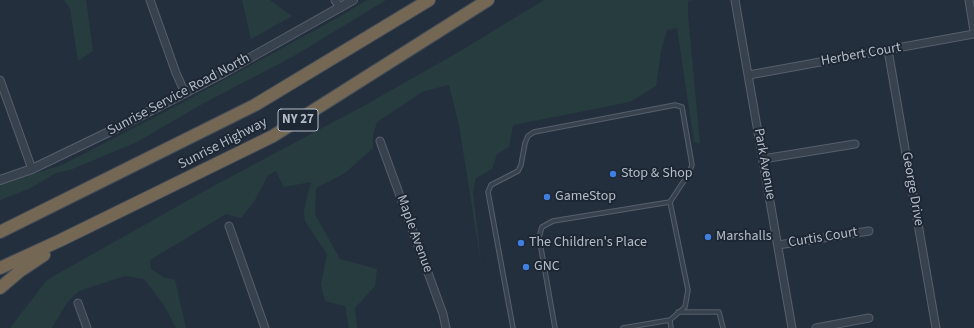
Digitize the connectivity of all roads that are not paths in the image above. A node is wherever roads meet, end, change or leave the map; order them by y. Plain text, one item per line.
1 (150, 0) edge
2 (335, 0) edge
3 (353, 0) edge
4 (429, 0) edge
5 (488, 0) edge
6 (735, 0) edge
7 (969, 0) edge
8 (340, 8) junction
9 (974, 31) edge
10 (974, 34) edge
11 (888, 50) junction
12 (749, 75) junction
13 (0, 80) edge
14 (185, 93) junction
15 (380, 141) dead end
16 (855, 144) dead end
17 (763, 159) junction
18 (32, 169) junction
19 (0, 180) edge
20 (670, 202) junction
21 (98, 222) junction
22 (229, 226) dead end
23 (3, 230) edge
24 (869, 231) dead end
25 (778, 245) junction
26 (0, 268) edge
27 (0, 288) edge
28 (78, 303) dead end
29 (677, 312) junction
30 (869, 318) dead end
31 (670, 320) junction
32 (87, 328) edge
33 (265, 328) edge
34 (446, 328) edge
35 (512, 328) edge
36 (555, 328) edge
37 (623, 328) edge
38 (672, 328) edge
39 (723, 328) edge
40 (792, 328) edge
41 (816, 328) edge
42 (936, 328) edge

1 - 14 street
2 - 8 street
3 - 8 street, Sunrise Service Road North
4 - 23 highway, Sunrise Highway / NY 27
5 - 21 highway, Sunrise Highway / NY 27
6 - 12 street, Park Avenue
7 - 9 street
8 - 14 street, Sunrise Service Road North
10 - 11 street, Herbert Court
11 - 12 street, Herbert Court
11 - 42 street, George Drive
12 - 17 street, Park Avenue
13 - 18 street
14 - 18 street, Sunrise Service Road North
15 - 34 street, Maple Avenue
16 - 17 street
17 - 25 street, Park Avenue
18 - 19 street, Sunrise Service Road North
20 - 29 lane
20 - 35 lane
20 - 36 lane
21 - 26 highway, Sunrise Highway / NY 27
21 - 27 highway
22 - 33 street
24 - 25 street, Curtis Court
25 - 40 street, Park Avenue
28 - 32 street
29 - 31 lane
29 - 39 lane
30 - 41 street
31 - 37 lane
31 - 38 lane

